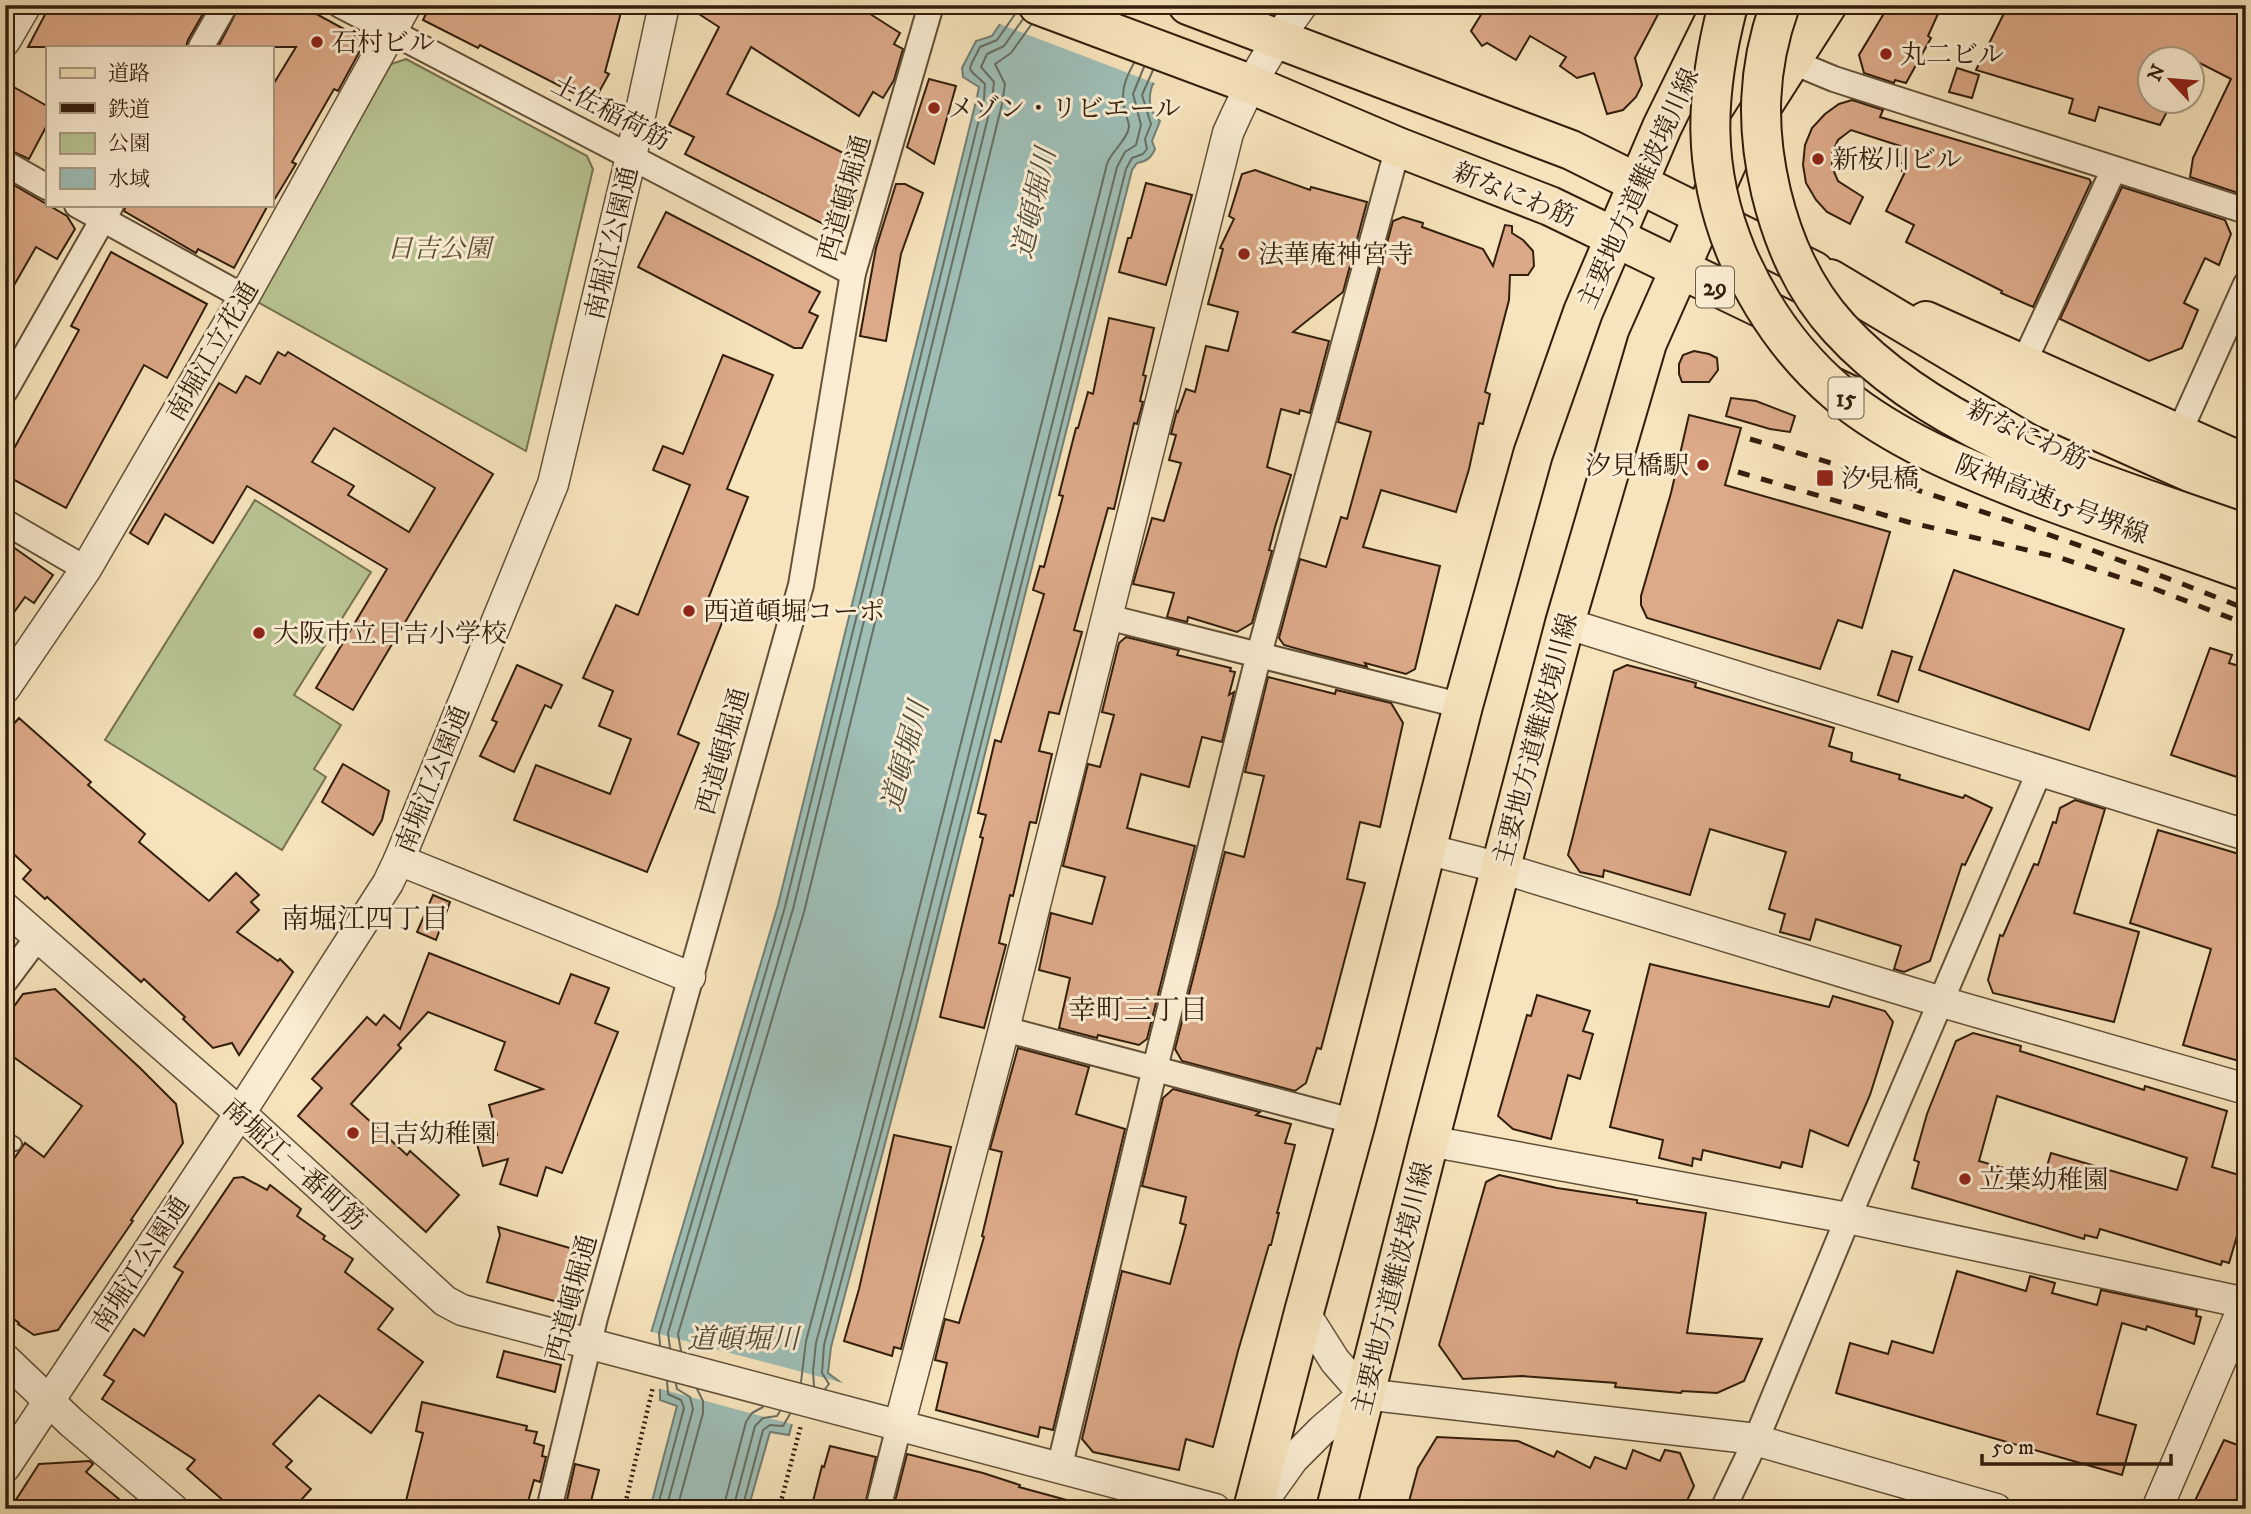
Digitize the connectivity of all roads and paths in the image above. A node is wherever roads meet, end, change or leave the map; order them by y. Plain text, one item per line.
1 (26, 5) edge
2 (225, 5) edge
3 (340, 5) edge
4 (406, 5) edge
5 (664, 5) edge
6 (931, 5) edge
7 (1038, 5) edge
8 (1302, 5) edge
9 (1722, 5) edge
10 (1728, 5) edge
11 (1780, 5) edge
12 (1827, 5) edge
13 (1196, 8) edge
14 (391, 31) junction
15 (1276, 40) junction
16 (5, 41) edge
17 (202, 46) edge
18 (1793, 62) junction
19 (1250, 84) junction
20 (1398, 147) junction
21 (631, 157) junction
22 (5, 163) edge
23 (2114, 169) junction
24 (1638, 183) junction
25 (46, 186) edge
26 (81, 206) edge
27 (2246, 211) edge
28 (107, 212) edge
29 (1703, 214) junction
30 (1615, 237) junction
31 (1679, 269) junction
32 (853, 273) junction
33 (1830, 279) junction
34 (2246, 284) edge
35 (244, 297) junction
36 (2023, 364) junction
37 (5, 391) edge
38 (2178, 435) junction
39 (2246, 464) edge
40 (2246, 497) edge
41 (5, 522) edge
42 (2246, 535) edge
43 (86, 569) junction
44 (2246, 570) edge
45 (1107, 617) junction
46 (1565, 623) junction
47 (1259, 653) junction
48 (5, 688) edge
49 (1463, 706) junction
50 (2040, 771) junction
51 (2246, 835) edge
52 (1426, 849) junction
53 (399, 860) junction
54 (1500, 869) junction
55 (5, 908) edge
56 (38, 937) junction
57 (690, 977) junction
58 (5, 981) edge
59 (1942, 1002) junction
60 (1004, 1029) junction
61 (1155, 1069) junction
62 (2246, 1089) edge
63 (240, 1114) junction
64 (1356, 1122) junction
65 (1429, 1141) junction
66 (1848, 1218) junction
67 (2246, 1302) edge
68 (1304, 1312) junction
69 (589, 1342) junction
70 (5, 1359) edge
71 (653, 1387) dead end
72 (1364, 1394) junction
73 (49, 1401) junction
74 (801, 1426) dead end
75 (899, 1426) junction
76 (1756, 1440) junction
77 (5, 1467) edge
78 (1059, 1469) junction
79 (1943, 1502) edge
80 (173, 1509) edge
81 (549, 1509) edge
82 (624, 1509) edge
83 (779, 1509) edge
84 (878, 1509) edge
85 (1215, 1509) edge
86 (1255, 1509) edge
87 (1336, 1509) edge
88 (1723, 1509) edge
89 (1996, 1509) edge
90 (2157, 1509) edge

1 - 16 street
2 - 17 street
3 - 14 street, 土佐稲荷筋
4 - 14 street, 南堀江立花通
5 - 21 street, 南堀江公園通
6 - 32 street, 西道頓堀通
7 - 19 main road, 新なにわ筋 / 29
8 - 15 street
9 - 24 main road, 主要地方道難波境川線
10 - 44 main road, 阪神高速15号堺線 / 15, bridge
11 - 42 main road, 阪神高速15号堺線 / 15, bridge
12 - 18 main road, 主要地方道難波境川線
13 - 15 main road, 29
14 - 21 street, 土佐稲荷筋
14 - 35 street, 南堀江立花通
15 - 19 street
15 - 24 main road, 29
18 - 23 street
18 - 29 main road, 主要地方道難波境川線
19 - 20 main road, 新なにわ筋 / 29
19 - 45 street
20 - 30 main road, 新なにわ筋 / 29
20 - 47 street
21 - 32 street, 土佐稲荷筋
21 - 53 street, 南堀江公園通
22 - 25 street
23 - 27 street
23 - 36 street
24 - 29 main road, 29
24 - 30 main road, 主要地方道難波境川線
26 - 28 street
28 - 35 street
28 - 37 street
29 - 31 main road, 主要地方道難波境川線
29 - 33 main road, 29
30 - 31 main road, 新なにわ筋 / 29
30 - 49 main road, 主要地方道難波境川線
31 - 42 main road, 新なにわ筋 / 29
31 - 46 main road, 主要地方道難波境川線
32 - 57 street, 西道頓堀通
33 - 36 main road, 29
33 - 40 main road
34 - 38 street
35 - 43 street, 南堀江立花通
36 - 38 main road, 29
38 - 39 main road, 29
41 - 43 street
43 - 48 street, 南堀江立花通
45 - 47 street
45 - 60 street
46 - 50 street
46 - 54 main road, 主要地方道難波境川線
47 - 49 street
47 - 61 street
49 - 52 main road, 主要地方道難波境川線
50 - 51 street
50 - 59 street
52 - 54 street
52 - 64 main road, 主要地方道難波境川線
53 - 57 street
53 - 63 street, 南堀江公園通
54 - 59 street
54 - 65 main road, 主要地方道難波境川線
55 - 56 street, 南堀江一番町筋
56 - 58 street
56 - 63 street, 南堀江一番町筋
57 - 69 street, 西道頓堀通
59 - 62 street
59 - 66 street
60 - 61 street
60 - 75 street
61 - 64 street
61 - 78 street
63 - 69 street, 南堀江一番町筋
63 - 73 street, 南堀江公園通
64 - 68 main road, 主要地方道難波境川線
65 - 66 street
65 - 72 main road, 主要地方道難波境川線
66 - 67 street
66 - 76 street
67 - 90 street
68 - 72 street
68 - 86 main road, 主要地方道難波境川線
69 - 75 street, 南堀江一番町筋
69 - 81 street, 西道頓堀通
70 - 73 street
71 - 82 path
72 - 76 street
72 - 86 street
72 - 87 main road, 主要地方道難波境川線
73 - 77 street, 南堀江公園通
73 - 80 street
74 - 83 path
75 - 78 street, 南堀江一番町筋
75 - 84 street
76 - 79 street
76 - 88 street
78 - 85 street, 南堀江一番町筋
79 - 89 street

